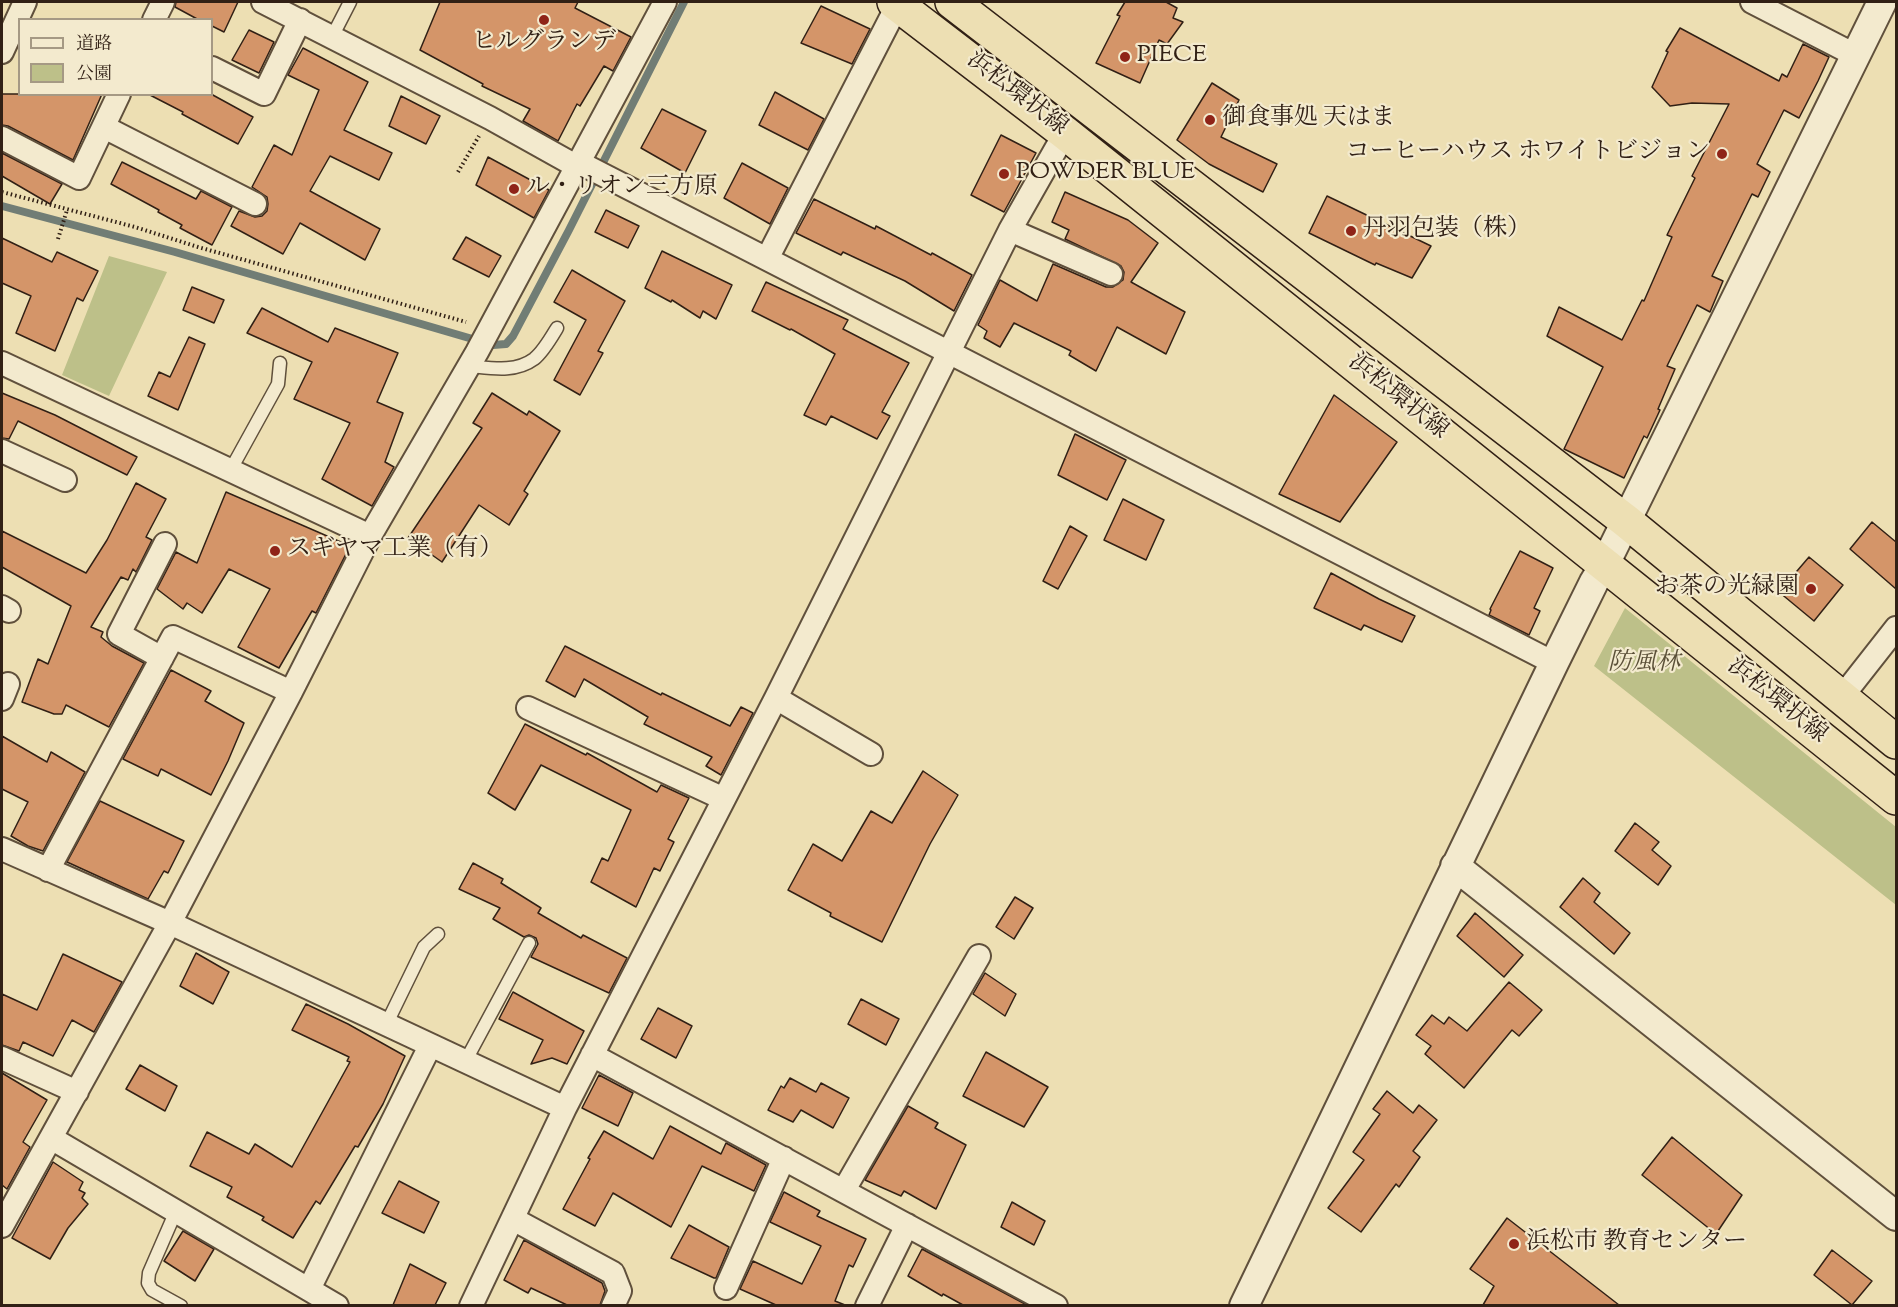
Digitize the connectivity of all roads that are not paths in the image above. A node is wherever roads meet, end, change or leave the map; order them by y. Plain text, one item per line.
1 (25, 2) edge
2 (163, 2) edge
3 (263, 2) edge
4 (350, 2) edge
5 (665, 2) edge
6 (952, 2) edge
7 (1882, 2) edge
8 (896, 3) edge
9 (1764, 4) edge
10 (155, 18) edge
11 (300, 20) junction
12 (332, 37) junction
13 (2, 52) edge
14 (1855, 55) junction
15 (213, 68) edge
16 (118, 96) edge
17 (104, 127) junction
18 (1065, 133) junction
19 (2, 138) edge
20 (588, 168) junction
21 (255, 204) dead end
22 (1010, 230) junction
23 (767, 259) junction
24 (1111, 274) dead end
25 (557, 328) dead end
26 (949, 352) junction
27 (473, 359) junction
28 (2, 363) edge
29 (280, 363) dead end
30 (2, 451) edge
31 (231, 471) junction
32 (65, 480) dead end
33 (1626, 521) junction
34 (370, 536) junction
35 (165, 544) dead end
36 (1605, 564) junction
37 (1896, 628) edge
38 (162, 658) junction
39 (1554, 663) junction
40 (291, 692) junction
41 (776, 698) junction
42 (1841, 698) junction
43 (528, 708) dead end
44 (1896, 742) edge
45 (871, 754) dead end
46 (1896, 798) edge
47 (724, 799) junction
48 (2, 849) edge
49 (1455, 866) junction
50 (48, 870) junction
51 (170, 923) junction
52 (438, 934) dead end
53 (529, 943) dead end
54 (979, 956) dead end
55 (386, 1025) junction
56 (430, 1046) junction
57 (592, 1055) junction
58 (2, 1058) edge
59 (465, 1062) junction
60 (77, 1092) junction
61 (565, 1108) junction
62 (51, 1138) junction
63 (783, 1158) junction
64 (844, 1190) junction
65 (176, 1211) junction
66 (1896, 1216) edge
67 (513, 1218) junction
68 (907, 1225) junction
69 (2, 1226) edge
70 (726, 1288) dead end
71 (309, 1289) junction
72 (479, 1303) edge
73 (181, 1305) edge
74 (337, 1305) edge
75 (613, 1305) edge
76 (867, 1305) edge
77 (1056, 1305) edge
78 (1244, 1305) edge

1 - 13 street
2 - 10 street
3 - 11 street
4 - 12 lane
5 - 20 street
6 - 33 highway, 浜松環状線
7 - 14 street
8 - 18 highway, 浜松環状線
8 - 23 street
9 - 14 street
11 - 12 street
11 - 15 street
12 - 20 street
14 - 33 street
16 - 17 street
17 - 19 street
17 - 21 street
18 - 22 street
18 - 36 highway, 浜松環状線
20 - 23 street
20 - 27 street
22 - 24 street
22 - 26 street
23 - 26 street
25 - 27 lane
26 - 39 street
26 - 41 street
27 - 34 street
28 - 31 street
29 - 31 lane
30 - 32 street
31 - 34 street
33 - 36 street
33 - 42 highway, 浜松環状線
34 - 40 street
35 - 38 street
36 - 39 street
36 - 46 highway, 浜松環状線
37 - 42 street
38 - 40 street
38 - 50 street
39 - 49 street
40 - 51 street
41 - 45 street
41 - 47 street
42 - 44 highway, 浜松環状線
43 - 47 street
47 - 57 street
48 - 50 street
49 - 66 street
49 - 78 street
50 - 51 street
51 - 55 street
51 - 60 street
52 - 55 lane
53 - 59 lane
54 - 64 street
55 - 56 street
56 - 59 street
56 - 71 street
57 - 61 street
57 - 63 street
58 - 60 street
59 - 61 street
60 - 62 street
61 - 67 street
62 - 65 street
62 - 69 street
63 - 64 street
63 - 70 street
64 - 68 street
65 - 71 street
65 - 73 lane
67 - 72 street
67 - 75 street
68 - 76 street
68 - 77 street
71 - 74 street

